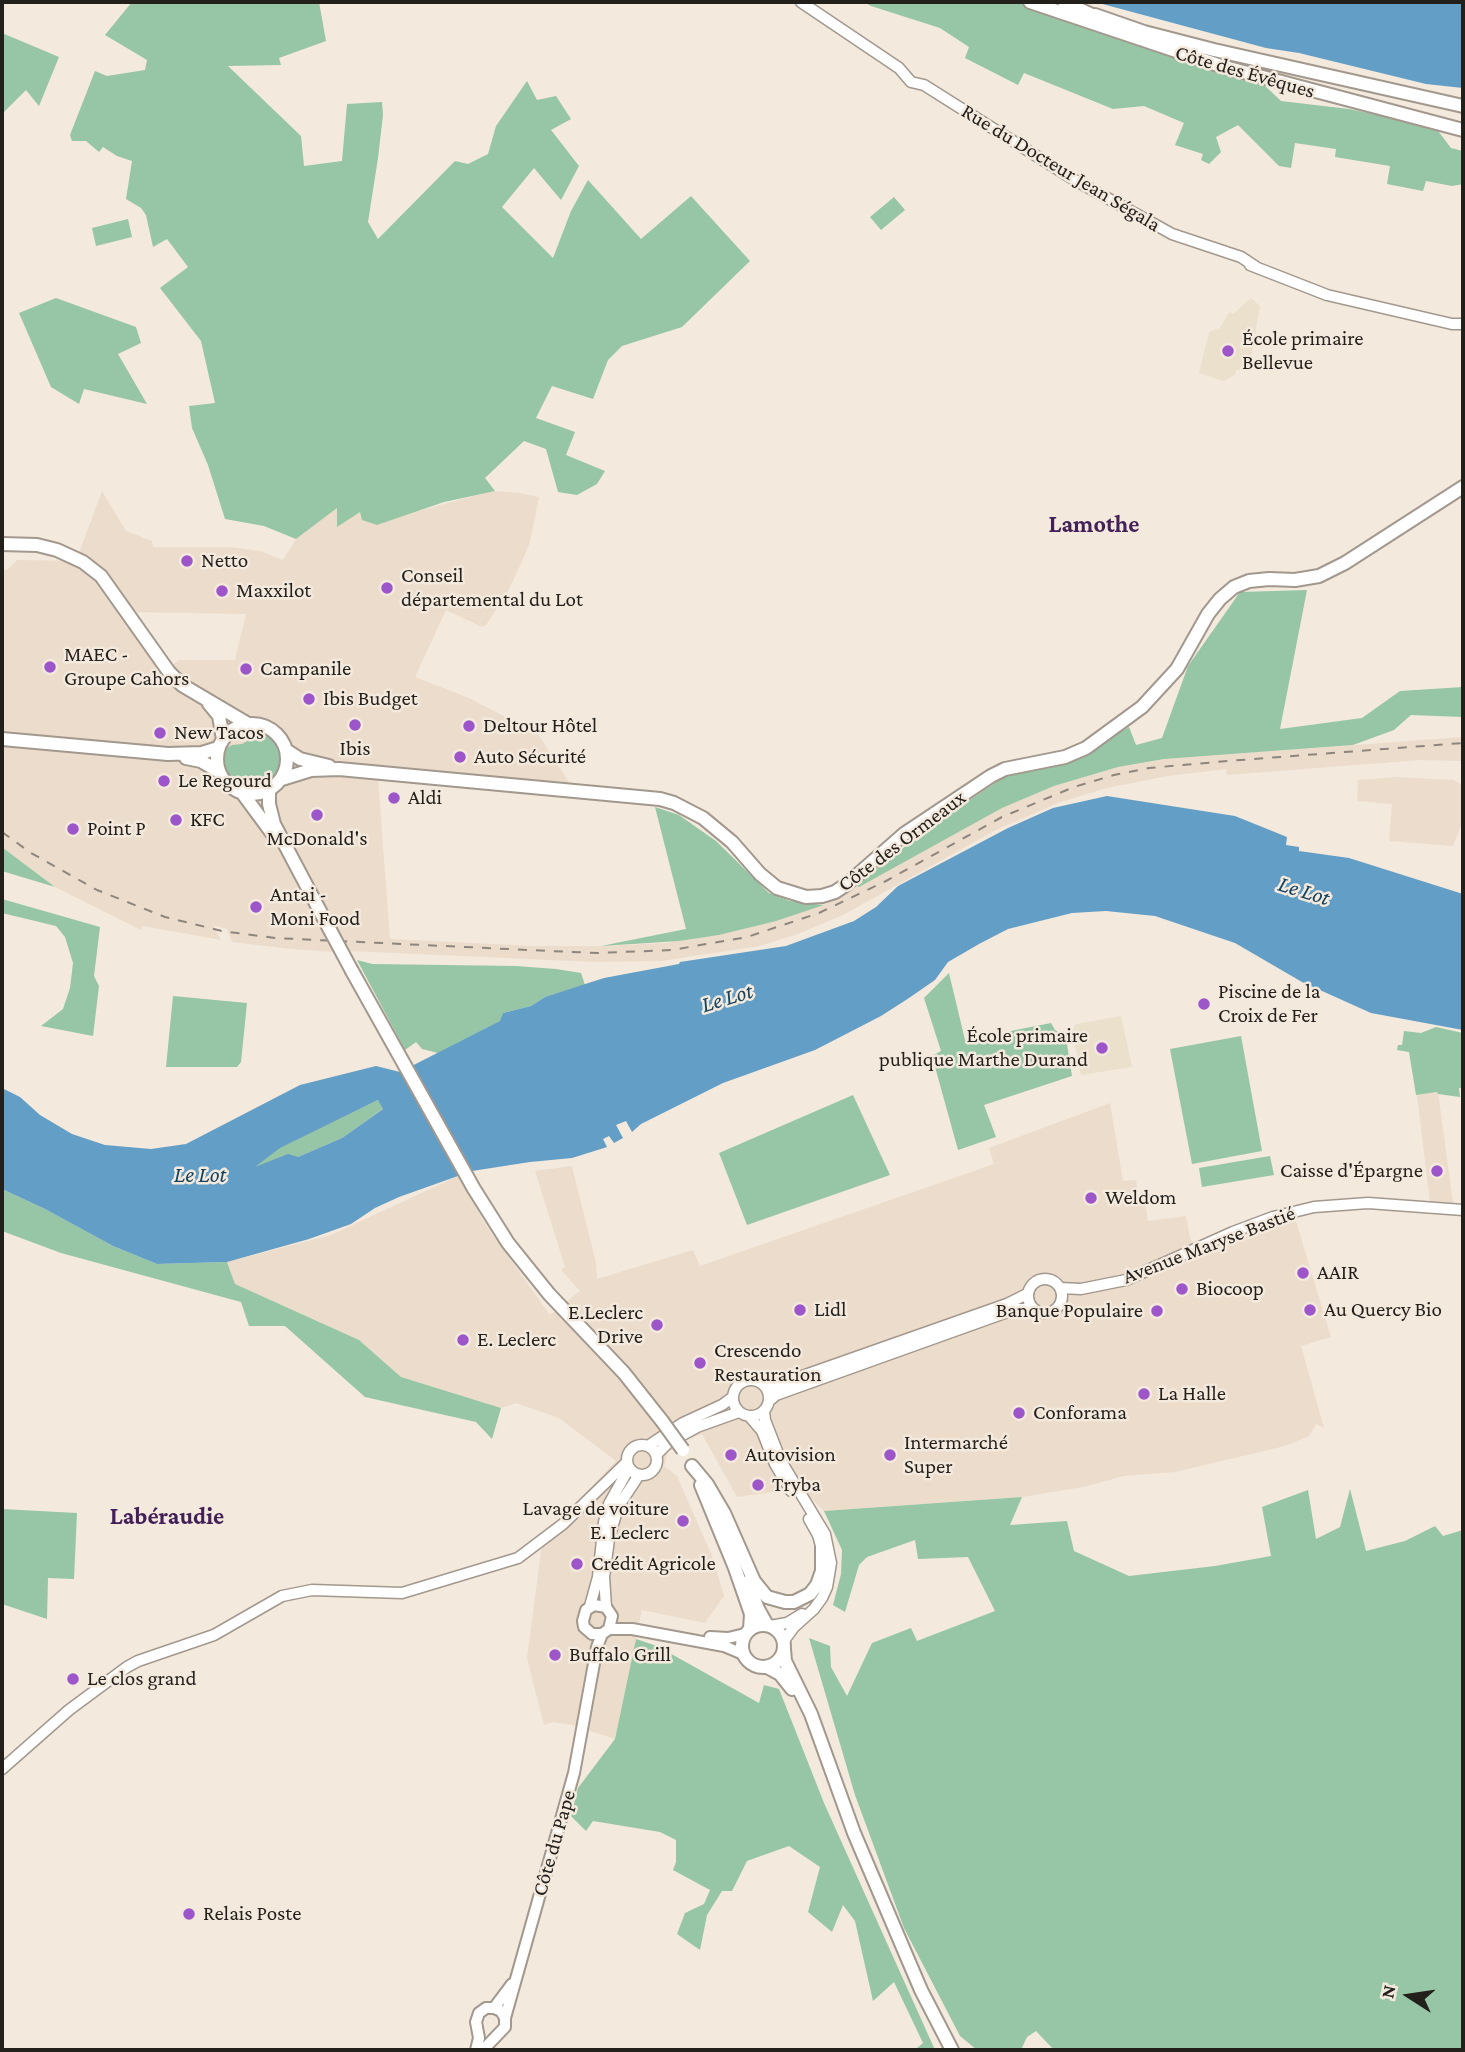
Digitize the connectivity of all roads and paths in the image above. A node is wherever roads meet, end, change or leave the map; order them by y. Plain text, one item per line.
1 (801, 2) edge
2 (1030, 2) edge
3 (1051, 2) edge
4 (1064, 2) edge
5 (1093, 15) junction
6 (1463, 106) edge
7 (1463, 130) edge
8 (1463, 324) edge
9 (1463, 487) edge
10 (2, 544) edge
11 (2, 550) edge
12 (113, 592) junction
13 (204, 698) junction
14 (248, 724) junction
15 (2, 739) edge
16 (221, 743) junction
17 (286, 750) junction
18 (168, 754) junction
19 (339, 769) junction
20 (218, 771) junction
21 (282, 779) junction
22 (269, 790) junction
23 (243, 794) junction
24 (298, 870) junction
25 (1463, 1210) edge
26 (1061, 1293) junction
27 (1027, 1294) junction
28 (1033, 1309) junction
29 (764, 1385) junction
30 (733, 1397) junction
31 (767, 1406) junction
32 (739, 1412) junction
33 (750, 1417) junction
34 (648, 1446) junction
35 (656, 1455) junction
36 (628, 1465) junction
37 (692, 1466) junction
38 (639, 1475) junction
39 (822, 1548) junction
40 (590, 1606) junction
41 (609, 1611) junction
42 (769, 1626) junction
43 (588, 1631) junction
44 (748, 1631) junction
45 (605, 1632) junction
46 (784, 1646) junction
47 (743, 1654) junction
48 (767, 1667) junction
49 (586, 1709) junction
50 (2, 1769) edge
51 (854, 1833) junction
52 (517, 1976) junction
53 (494, 2008) junction
54 (505, 2018) junction
55 (477, 2028) junction
56 (495, 2037) junction
57 (476, 2050) edge
58 (483, 2050) edge
59 (952, 2050) edge

1 - 8 street, Rue du Docteur Jean Ségala
2 - 7 main road, Côte des Évêques
3 - 5 main road
4 - 5 main road
5 - 6 main road
9 - 19 main road, Côte des Ormeaux
10 - 12 main road
11 - 12 main road
12 - 13 main road
13 - 14 main road
13 - 16 main road
14 - 16 main road
14 - 17 main road
15 - 18 main road
16 - 18 main road
16 - 20 main road
17 - 19 main road, Côte des Ormeaux
17 - 21 main road
18 - 20 main road
19 - 21 main road, Côte des Ormeaux
20 - 23 main road
21 - 22 main road
22 - 23 main road
22 - 24 main road
23 - 24 main road
24 - 37 main road, bridge
25 - 26 street, Avenue Maryse Bastié
26 - 27 street, Avenue Maryse Bastié
26 - 28 street, Avenue Maryse Bastié
27 - 28 street
27 - 29 street, Avenue Maryse Bastié
28 - 31 street, Avenue Maryse Bastié
29 - 30 street
29 - 31 street
30 - 32 street
30 - 34 street
31 - 33 street
31 - 46 street
32 - 33 street
32 - 35 street
33 - 39 street
34 - 35 street
34 - 36 street
35 - 38 street
36 - 38 street
36 - 40 street
36 - 50 street
37 - 39 main road
37 - 42 main road
37 - 44 main road
38 - 41 street
39 - 42 street
40 - 41 main road
40 - 43 main road
41 - 44 main road
41 - 45 main road
42 - 44 main road
42 - 46 main road
43 - 45 main road
43 - 49 main road, Côte du Pape
44 - 47 main road
45 - 47 main road
45 - 49 main road, Côte du Pape
46 - 48 main road
46 - 51 main road
47 - 48 main road
48 - 51 main road
49 - 52 main road, Côte du Pape
51 - 59 main road
52 - 53 main road, Côte du Pape
52 - 54 main road, Côte du Pape
53 - 54 main road
53 - 55 main road
54 - 56 main road
55 - 56 main road
55 - 57 main road
56 - 58 main road

